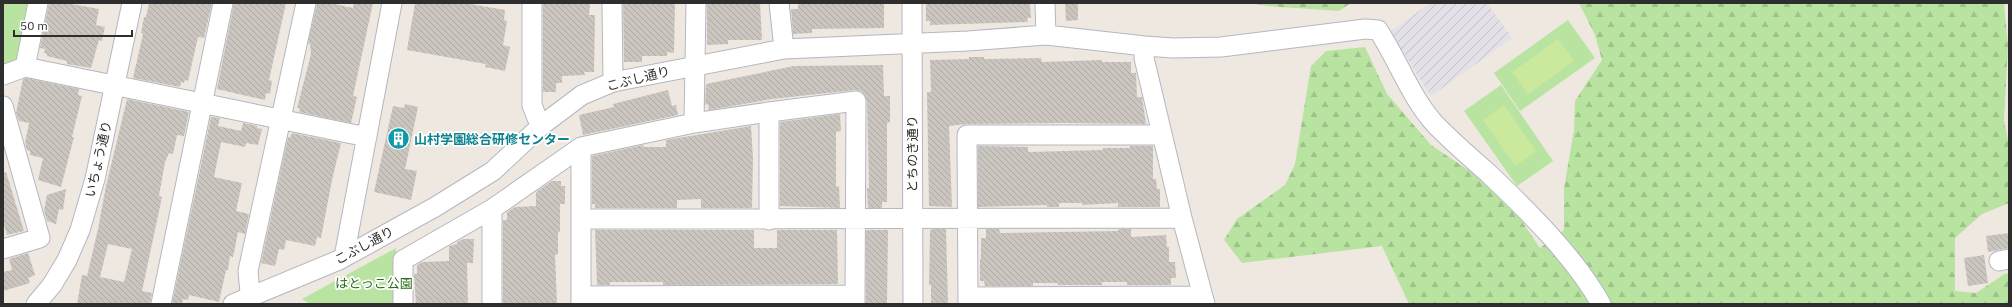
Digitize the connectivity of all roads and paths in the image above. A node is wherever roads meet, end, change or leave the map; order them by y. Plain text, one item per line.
1 (38, 3) edge
2 (132, 3) edge
3 (222, 3) edge
4 (306, 3) edge
5 (392, 3) edge
6 (532, 3) edge
7 (612, 3) edge
8 (696, 3) edge
9 (779, 3) edge
10 (912, 3) edge
11 (1045, 3) edge
12 (1046, 35) junction
13 (911, 44) junction
14 (1145, 46) junction
15 (784, 49) junction
16 (694, 65) junction
17 (26, 67) junction
18 (3, 75) edge
19 (613, 82) junction
20 (115, 85) junction
21 (202, 103) junction
22 (3, 106) edge
23 (769, 112) junction
24 (280, 119) junction
25 (694, 123) junction
26 (542, 125) junction
27 (1162, 135) junction
28 (367, 136) junction
29 (581, 147) junction
30 (10, 160) edge
31 (492, 209) junction
32 (1182, 218) junction
33 (581, 219) junction
34 (912, 219) junction
35 (769, 220) junction
36 (855, 220) junction
37 (967, 220) junction
38 (3, 249) edge
39 (344, 257) junction
40 (251, 300) edge
41 (581, 300) edge
42 (855, 300) edge
43 (968, 300) edge
44 (1204, 300) edge
45 (36, 304) edge
46 (161, 304) edge
47 (232, 304) edge
48 (403, 304) edge
49 (492, 304) edge
50 (913, 304) edge
51 (1601, 304) edge

1 - 17 street
2 - 20 street, いちょう通り
3 - 21 street
4 - 24 street
5 - 28 street
6 - 26 street
7 - 19 street
8 - 16 street
9 - 15 street
10 - 13 street, とちのき通り
11 - 12 street
12 - 13 street, こぶし通り
12 - 14 street, こぶし通り
13 - 15 street, こぶし通り
13 - 34 street, とちのき通り
14 - 27 street
14 - 51 street, こぶし通り
15 - 16 street, こぶし通り
16 - 19 street, こぶし通り
16 - 25 street
17 - 18 street
17 - 20 street
19 - 26 street, こぶし通り
20 - 21 street
20 - 45 street, いちょう通り
21 - 24 street
21 - 46 street
22 - 30 street
23 - 25 street
23 - 35 street
23 - 36 street
24 - 28 street
24 - 40 street
25 - 29 street
26 - 39 street, こぶし通り
27 - 32 street
27 - 37 street
28 - 39 street
29 - 31 street
29 - 33 street
30 - 38 street
31 - 48 street
31 - 49 street
32 - 37 street
32 - 44 street
33 - 35 street
33 - 41 street
34 - 36 street
34 - 37 street
34 - 50 street, とちのき通り
35 - 36 street
36 - 42 street
37 - 43 street
39 - 40 street, こぶし通り
40 - 47 street, こぶし通り
41 - 42 street
43 - 44 street

